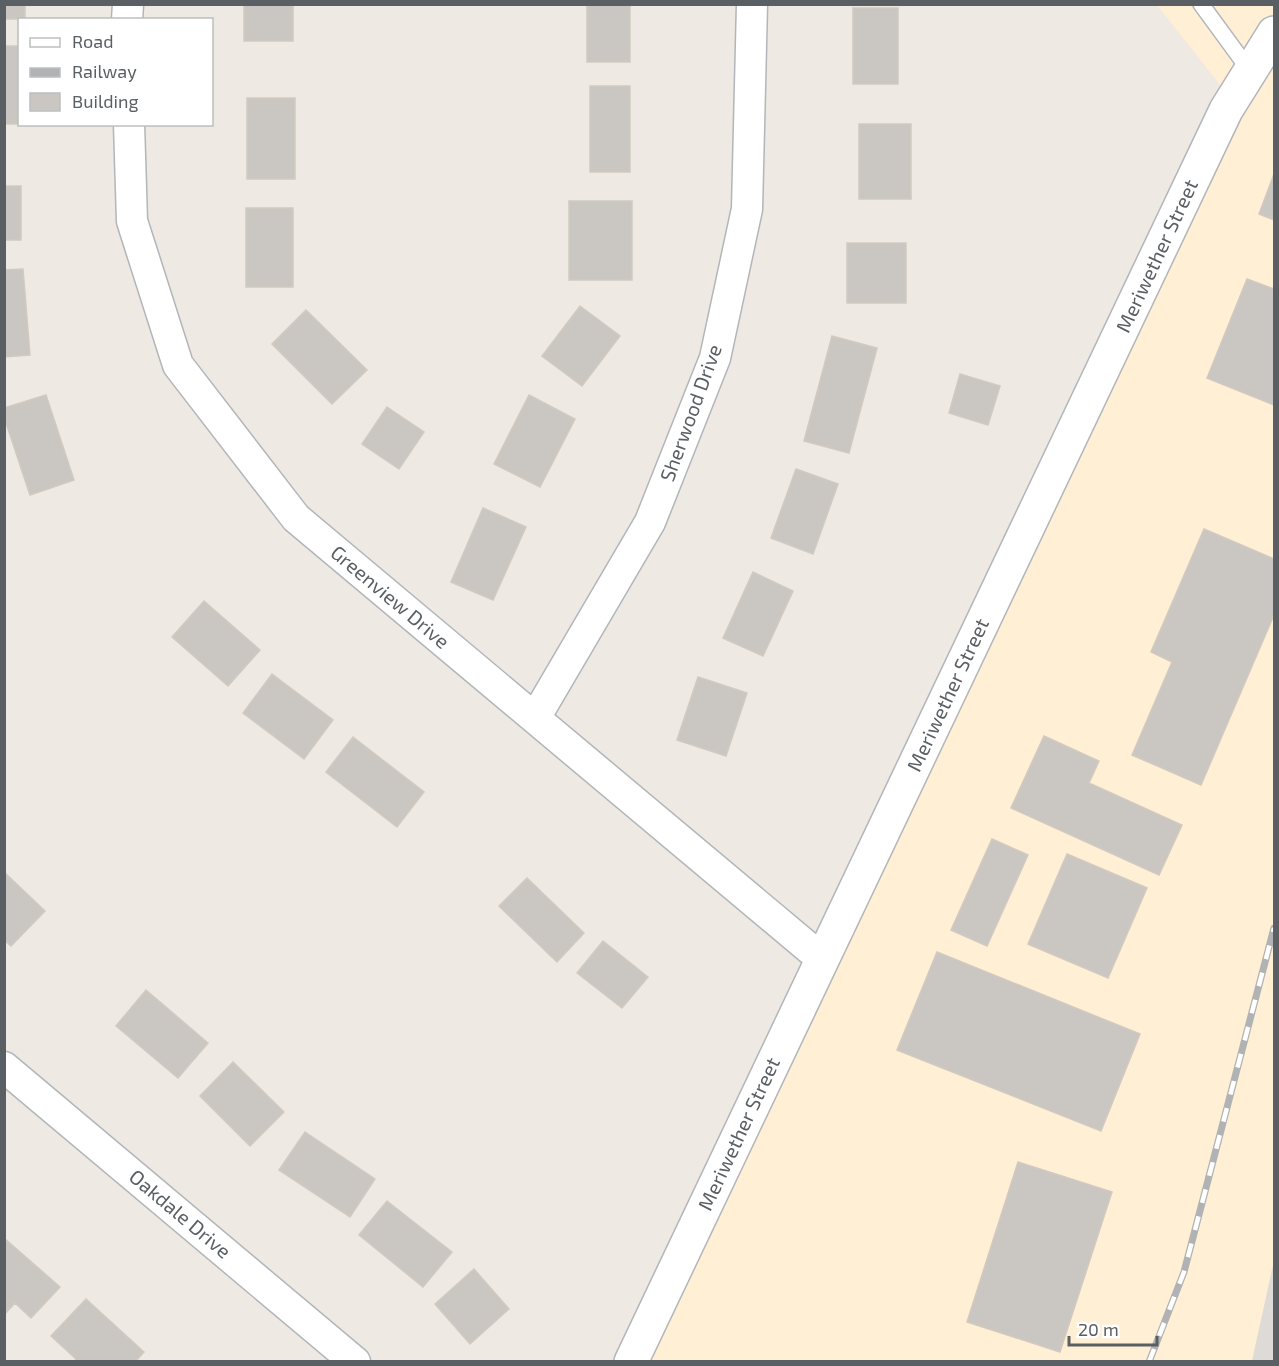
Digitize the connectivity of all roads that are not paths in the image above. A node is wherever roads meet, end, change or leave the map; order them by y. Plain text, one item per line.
1 (752, 4) edge
2 (1201, 4) edge
3 (1275, 33) edge
4 (1250, 71) junction
5 (129, 126) edge
6 (534, 718) junction
7 (822, 959) junction
8 (4, 1067) edge
9 (355, 1362) edge
10 (631, 1362) edge

1 - 6 street, Sherwood Drive
2 - 4 lane
3 - 4 street, Meriwether Street
4 - 7 street, Meriwether Street
5 - 6 street, Greenview Drive
6 - 7 street, Greenview Drive
7 - 10 street, Meriwether Street
8 - 9 street, Oakdale Drive

